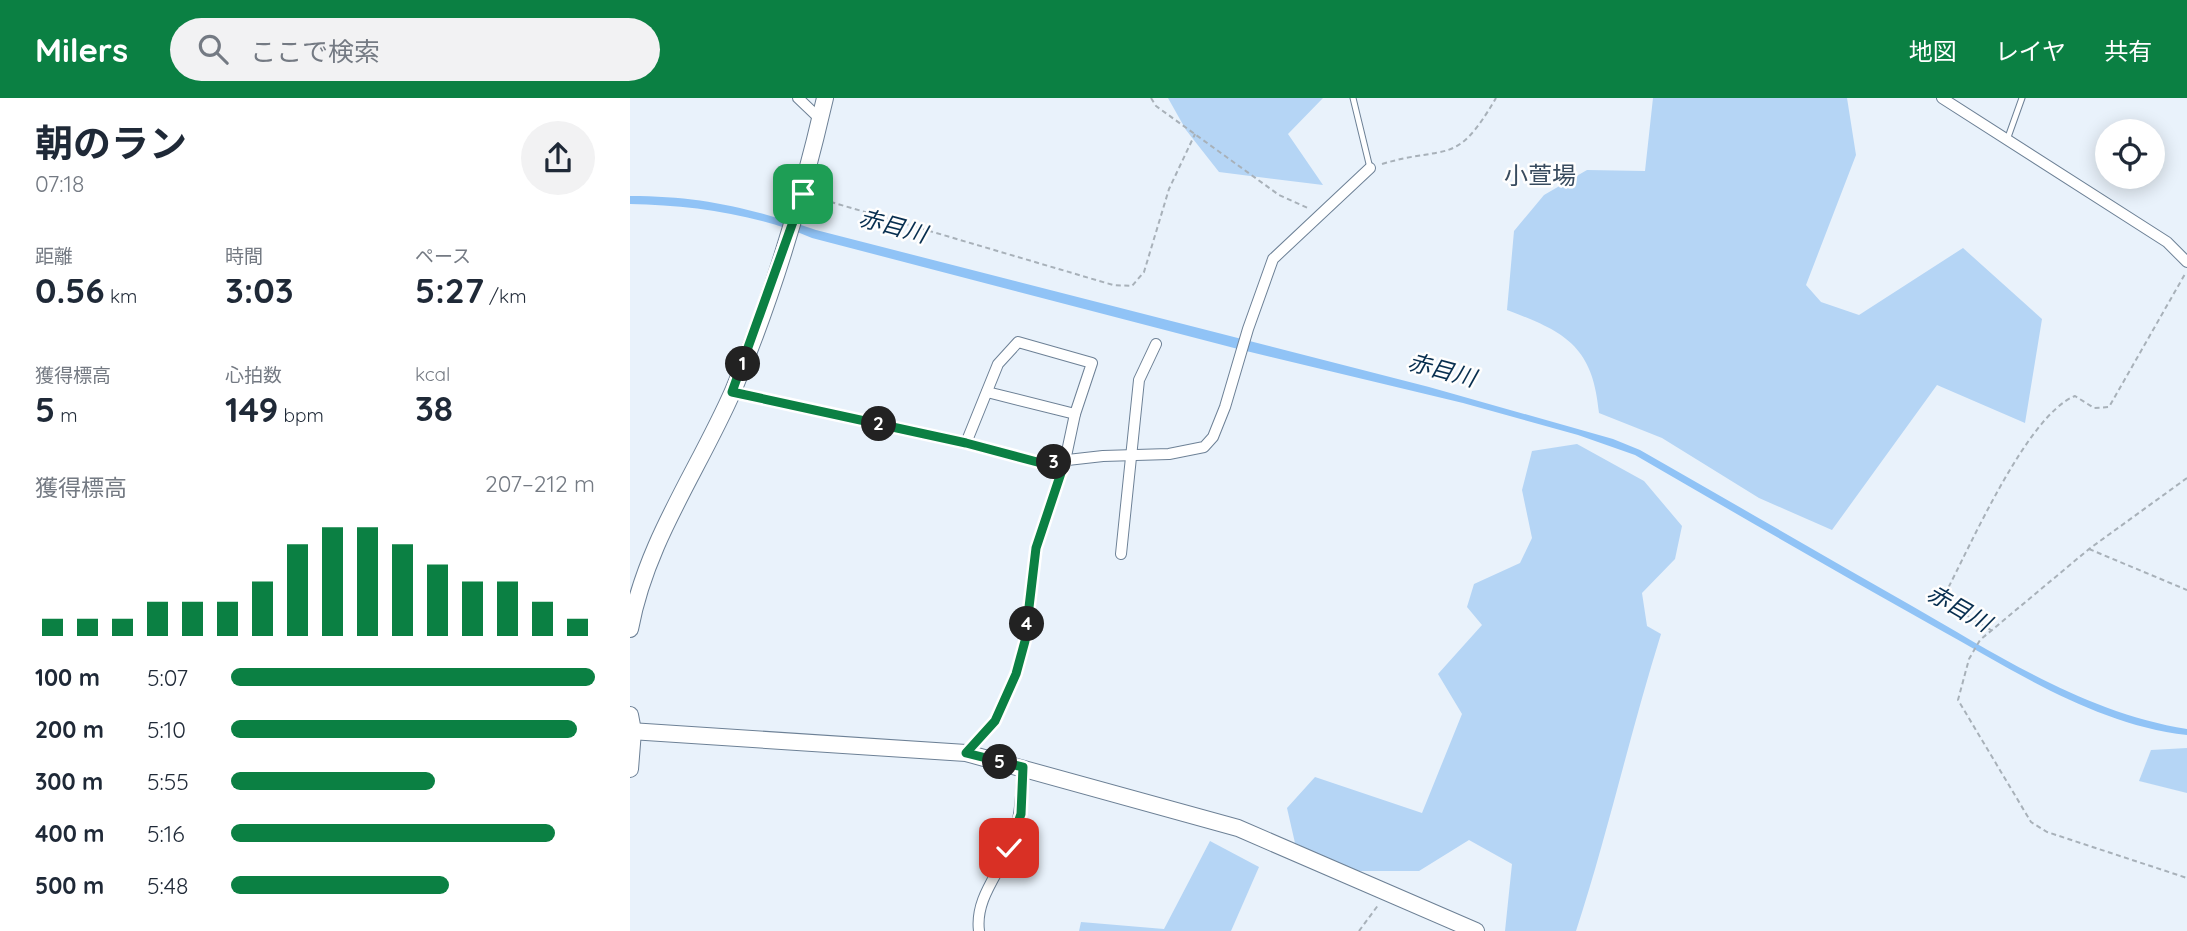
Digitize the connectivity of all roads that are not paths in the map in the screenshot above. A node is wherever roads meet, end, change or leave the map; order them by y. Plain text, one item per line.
1 (798, 98) edge
2 (825, 98) edge
3 (1353, 98) edge
4 (1942, 98) edge
5 (2022, 98) edge
6 (820, 119) junction
7 (2007, 140) junction
8 (1370, 168) joint
9 (2187, 262) edge
10 (1156, 344) dead end
11 (732, 392) junction
12 (987, 392) junction
13 (1075, 414) junction
14 (966, 443) junction
15 (1133, 456) junction
16 (1065, 461) junction
17 (1121, 554) dead end
18 (630, 629) edge
19 (631, 726) edge
20 (966, 753) junction
21 (1023, 767) junction
22 (630, 769) edge
23 (979, 931) edge
24 (1476, 931) edge

1 - 6 street
2 - 6 street
3 - 8 lane
4 - 7 street
5 - 7 lane
6 - 11 street
7 - 9 street
8 - 15 street
10 - 15 street
11 - 14 street
11 - 18 street
12 - 13 street
12 - 13 street
12 - 14 street
13 - 16 street
14 - 16 street
15 - 16 street
15 - 17 street
16 - 20 street
19 - 20 street
19 - 22 street
20 - 21 street
21 - 23 street
21 - 24 street

